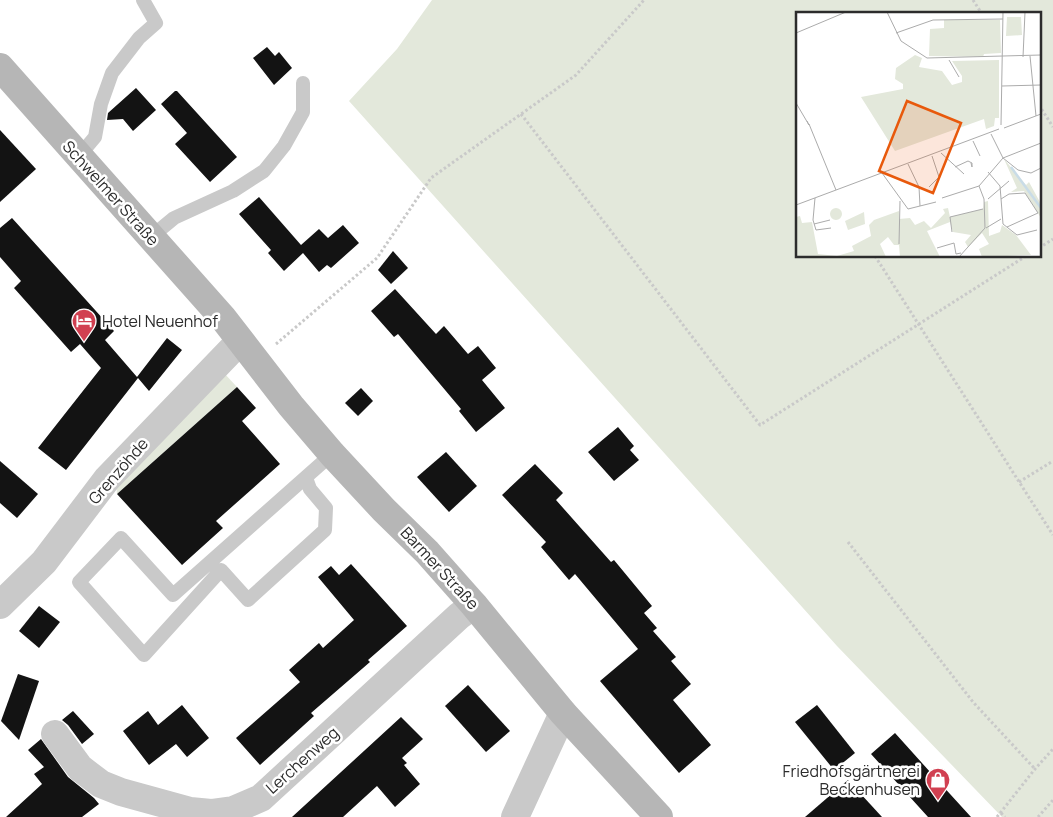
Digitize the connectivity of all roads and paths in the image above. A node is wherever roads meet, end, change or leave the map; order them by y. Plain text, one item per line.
1 (143, 0) edge
2 (644, 0) edge
3 (973, 0) edge
4 (981, 12) edge
5 (0, 67) edge
6 (303, 83) dead end
7 (1040, 107) edge
8 (522, 114) junction
9 (1053, 127) edge
10 (79, 156) junction
11 (151, 237) junction
12 (1053, 239) edge
13 (1040, 247) edge
14 (876, 258) edge
15 (1023, 258) edge
16 (223, 318) joint
17 (918, 325) junction
18 (248, 351) junction
19 (332, 454) junction
20 (1053, 461) edge
21 (306, 478) junction
22 (1019, 482) junction
23 (1053, 535) edge
24 (848, 542) dead end
25 (217, 564) junction
26 (0, 605) edge
27 (474, 605) junction
28 (564, 713) junction
29 (55, 734) dead end
30 (1053, 749) edge
31 (1035, 769) junction
32 (1053, 800) edge
33 (1001, 813) junction
34 (515, 817) edge
35 (659, 817) edge
36 (997, 817) edge
37 (1005, 817) edge
38 (1038, 817) edge

1 - 10 lane
2 - 8 path
3 - 4 path
5 - 10 main road, Schwelmer Straße
6 - 11 lane
7 - 9 path
8 - 17 path
8 - 18 path
10 - 11 main road, Schwelmer Straße
11 - 16 main road, Schwelmer Straße
12 - 13 path
14 - 17 path
15 - 17 path
16 - 18 main road, Barmer Straße
17 - 22 path
18 - 19 main road, Barmer Straße
18 - 26 street, Grenzöhde
19 - 21 lane
19 - 27 main road, Barmer Straße
20 - 22 path
21 - 25 lane
21 - 25 lane
22 - 23 path
24 - 31 path
25 - 25 lane
27 - 28 main road, Barmer Straße
27 - 29 street, Lerchenweg
28 - 34 street
28 - 35 main road, Barmer Straße
30 - 31 path
31 - 33 path
32 - 38 path
33 - 36 path
33 - 37 path

